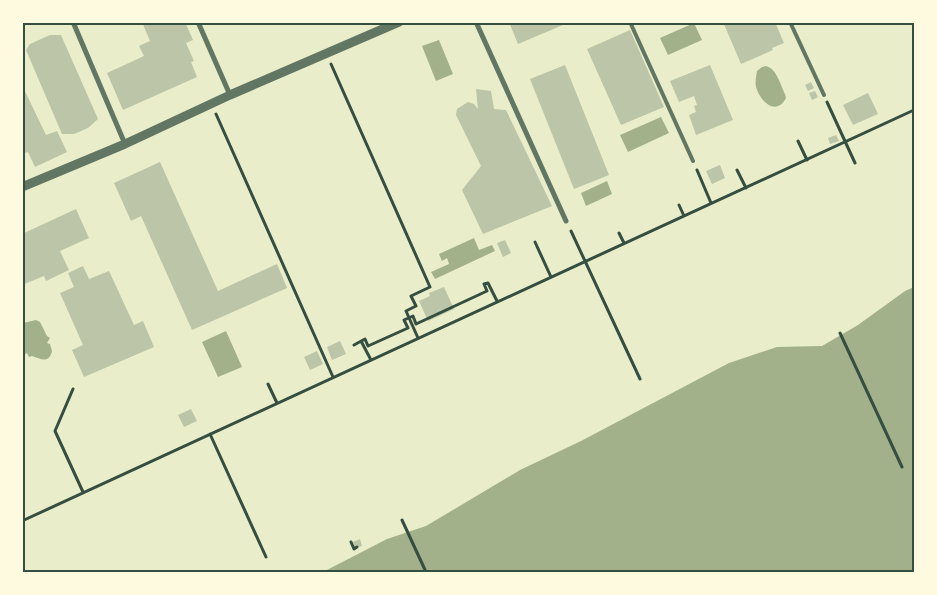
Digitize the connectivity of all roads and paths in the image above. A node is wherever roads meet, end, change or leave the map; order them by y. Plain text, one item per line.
1 (73, 22) edge
2 (198, 22) edge
3 (398, 22) edge
4 (476, 22) edge
5 (630, 22) edge
6 (790, 22) edge
7 (327, 54) junction
8 (824, 95) joint
9 (230, 96) junction
10 (212, 104) junction
11 (914, 110) edge
12 (798, 141) dead end
13 (845, 142) junction
14 (125, 144) junction
15 (808, 160) junction
16 (693, 161) joint
17 (855, 163) dead end
18 (736, 170) dead end
19 (22, 187) edge
20 (746, 188) junction
21 (712, 204) junction
22 (679, 205) dead end
23 (684, 216) junction
24 (566, 221) joint
25 (620, 233) dead end
26 (535, 242) dead end
27 (624, 244) junction
28 (585, 261) junction
29 (550, 277) junction
30 (497, 301) junction
31 (409, 318) junction
32 (840, 333) dead end
33 (418, 338) junction
34 (361, 341) junction
35 (354, 345) dead end
36 (371, 360) junction
37 (333, 377) junction
38 (640, 379) dead end
39 (268, 384) dead end
40 (72, 389) dead end
41 (277, 403) junction
42 (210, 434) junction
43 (902, 467) dead end
44 (83, 492) junction
45 (22, 520) edge
46 (402, 520) dead end
47 (351, 542) dead end
48 (356, 548) dead end
49 (266, 557) dead end
50 (426, 572) edge

1 - 14 street
2 - 9 street
3 - 7 street
4 - 24 street
5 - 16 lane
6 - 8 lane
7 - 9 street
7 - 31 path
8 - 13 path
9 - 10 street
10 - 14 street
10 - 37 path
11 - 13 path
12 - 15 path
13 - 15 path
13 - 17 path
14 - 19 street
15 - 20 path
16 - 21 path
18 - 20 path
20 - 21 path
21 - 23 path
22 - 23 path
23 - 27 path
24 - 28 path
25 - 27 path
26 - 29 path
27 - 28 path
28 - 29 path
28 - 38 path
29 - 30 path
30 - 31 path
30 - 33 path
31 - 33 path
31 - 34 path
32 - 43 path
33 - 36 path
34 - 35 path
34 - 36 path
36 - 37 path
37 - 41 path
39 - 41 path
40 - 44 path
41 - 42 path
42 - 44 path
42 - 49 path
44 - 45 path
46 - 50 path
47 - 48 path

